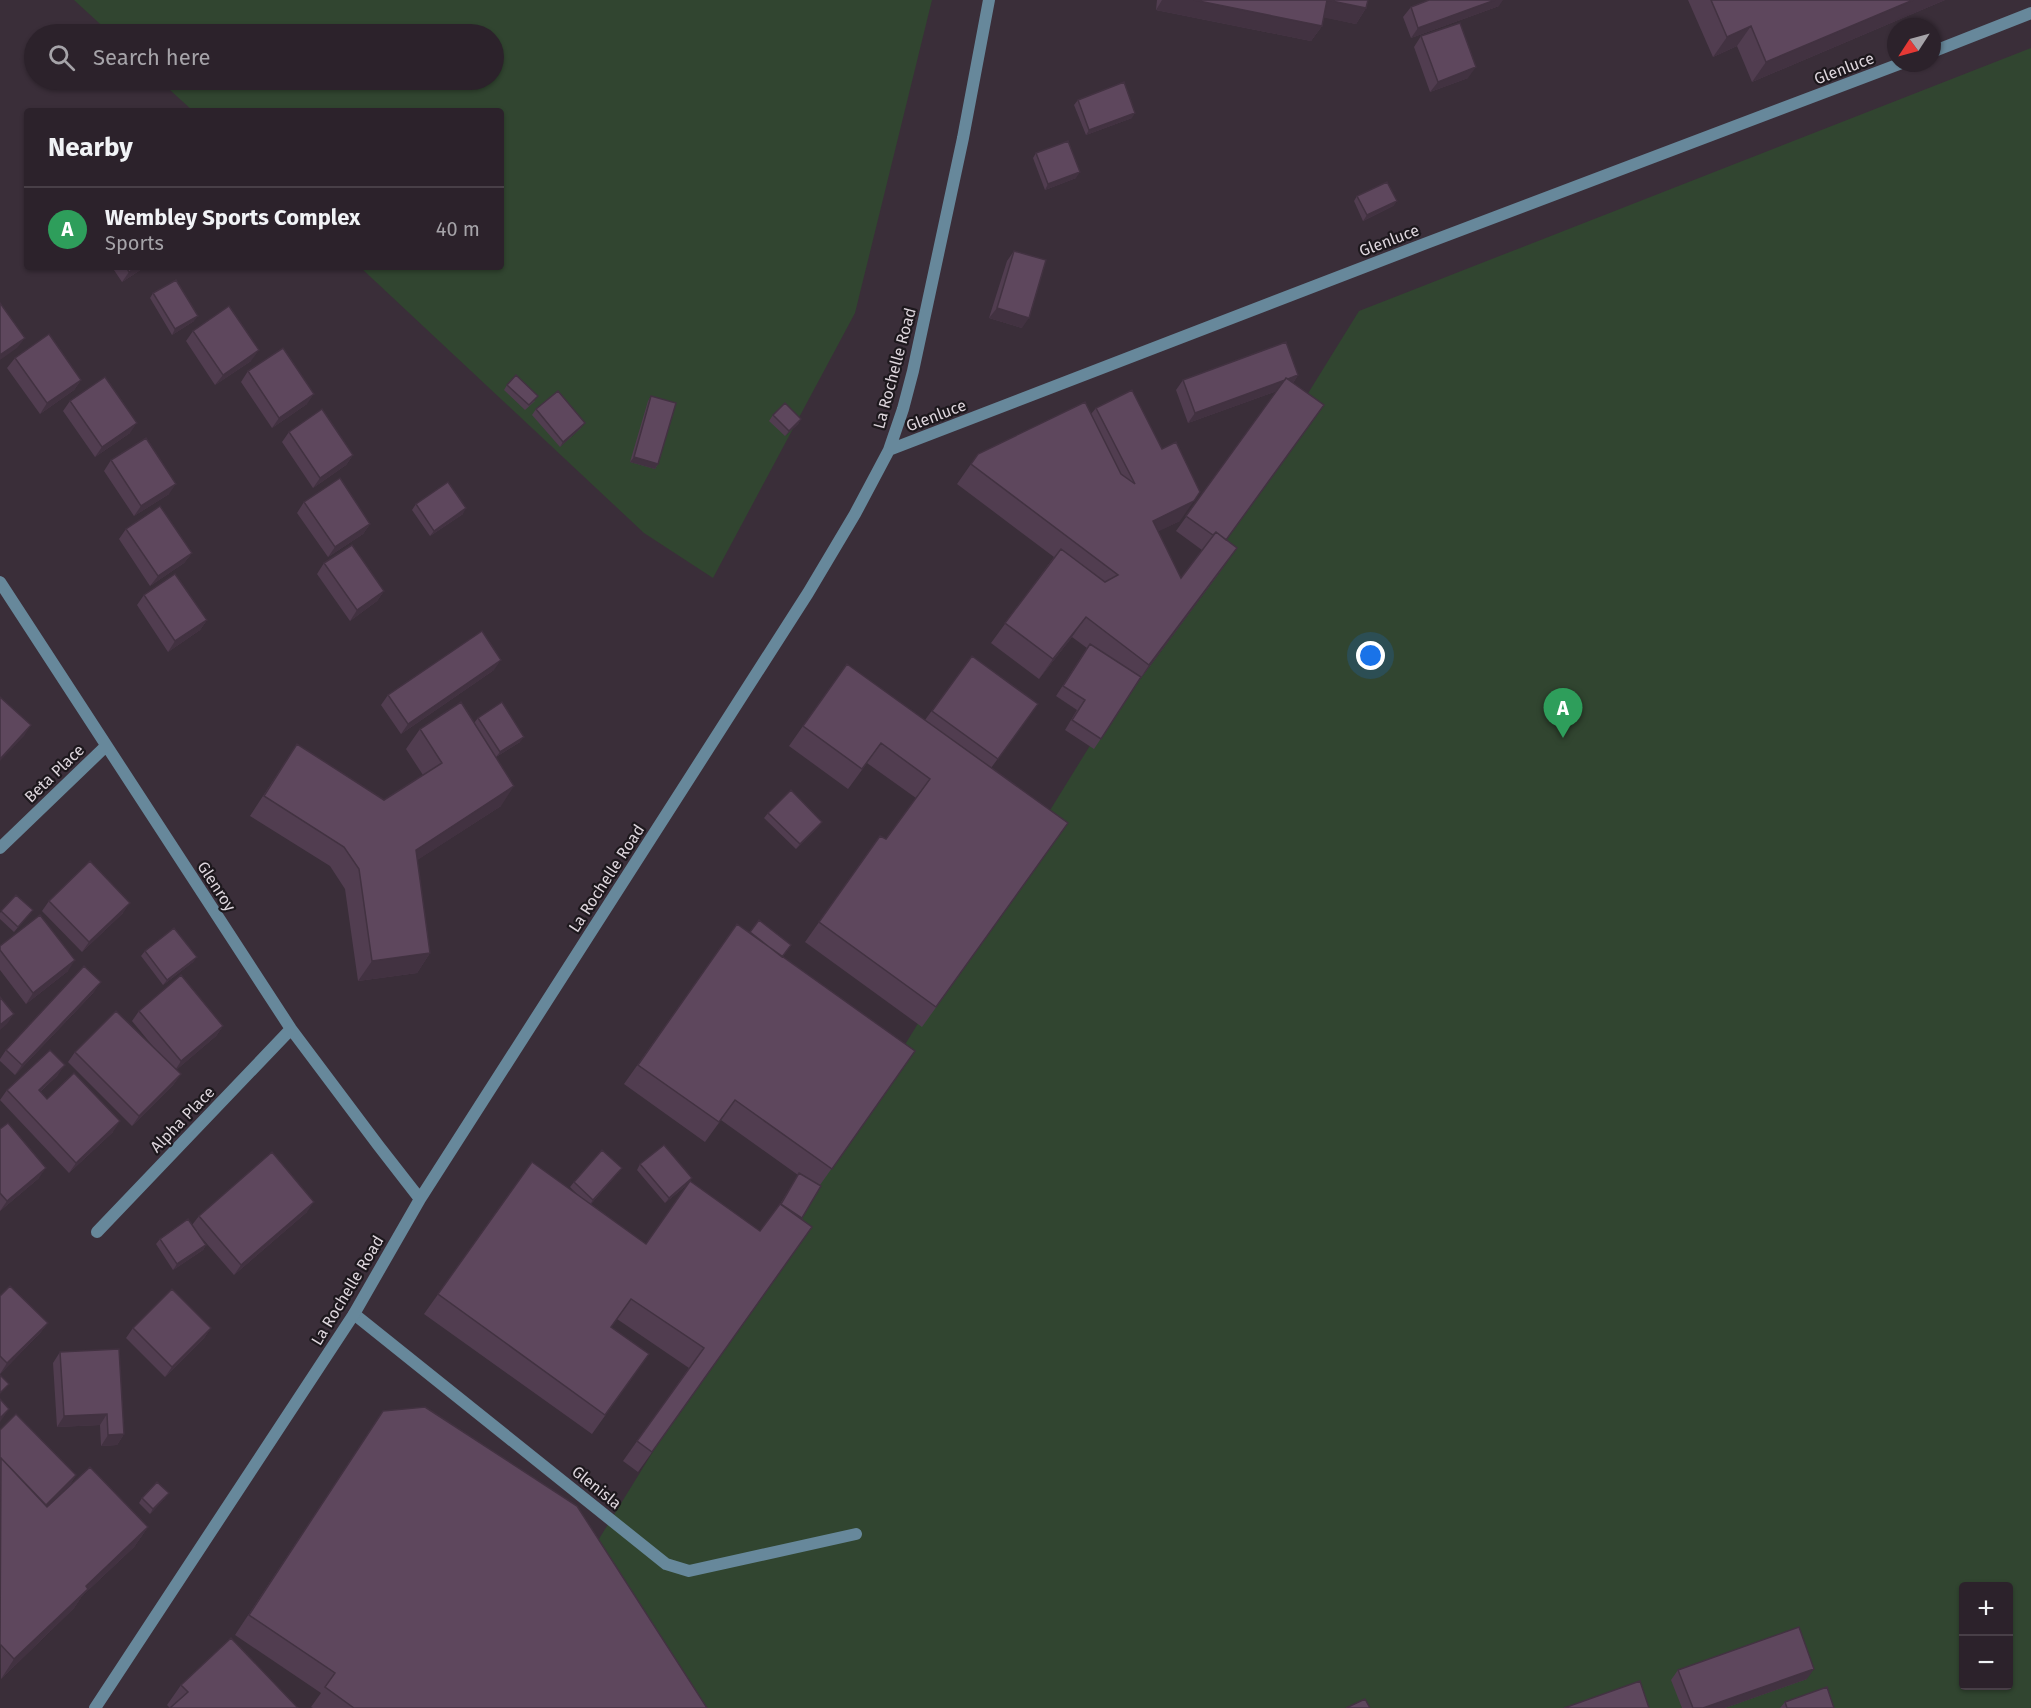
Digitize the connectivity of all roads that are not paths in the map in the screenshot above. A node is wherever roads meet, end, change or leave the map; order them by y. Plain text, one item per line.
1 (989, 0) edge
2 (2031, 13) edge
3 (1941, 48) edge
4 (1887, 69) edge
5 (889, 450) junction
6 (0, 582) edge
7 (106, 746) junction
8 (0, 848) edge
9 (291, 1029) junction
10 (420, 1199) junction
11 (97, 1232) dead end
12 (354, 1314) junction
13 (856, 1534) dead end
14 (95, 1708) edge

1 - 5 street, La Rochelle Road
2 - 3 street
4 - 5 street, Glenluce
5 - 10 street, La Rochelle Road
6 - 7 street, Glenroy
7 - 8 street, Beta Place
7 - 9 street, Glenroy
9 - 10 street, Glenroy
9 - 11 street, Alpha Place
10 - 12 street, La Rochelle Road
12 - 13 street, Glenisla
12 - 14 street, La Rochelle Road

